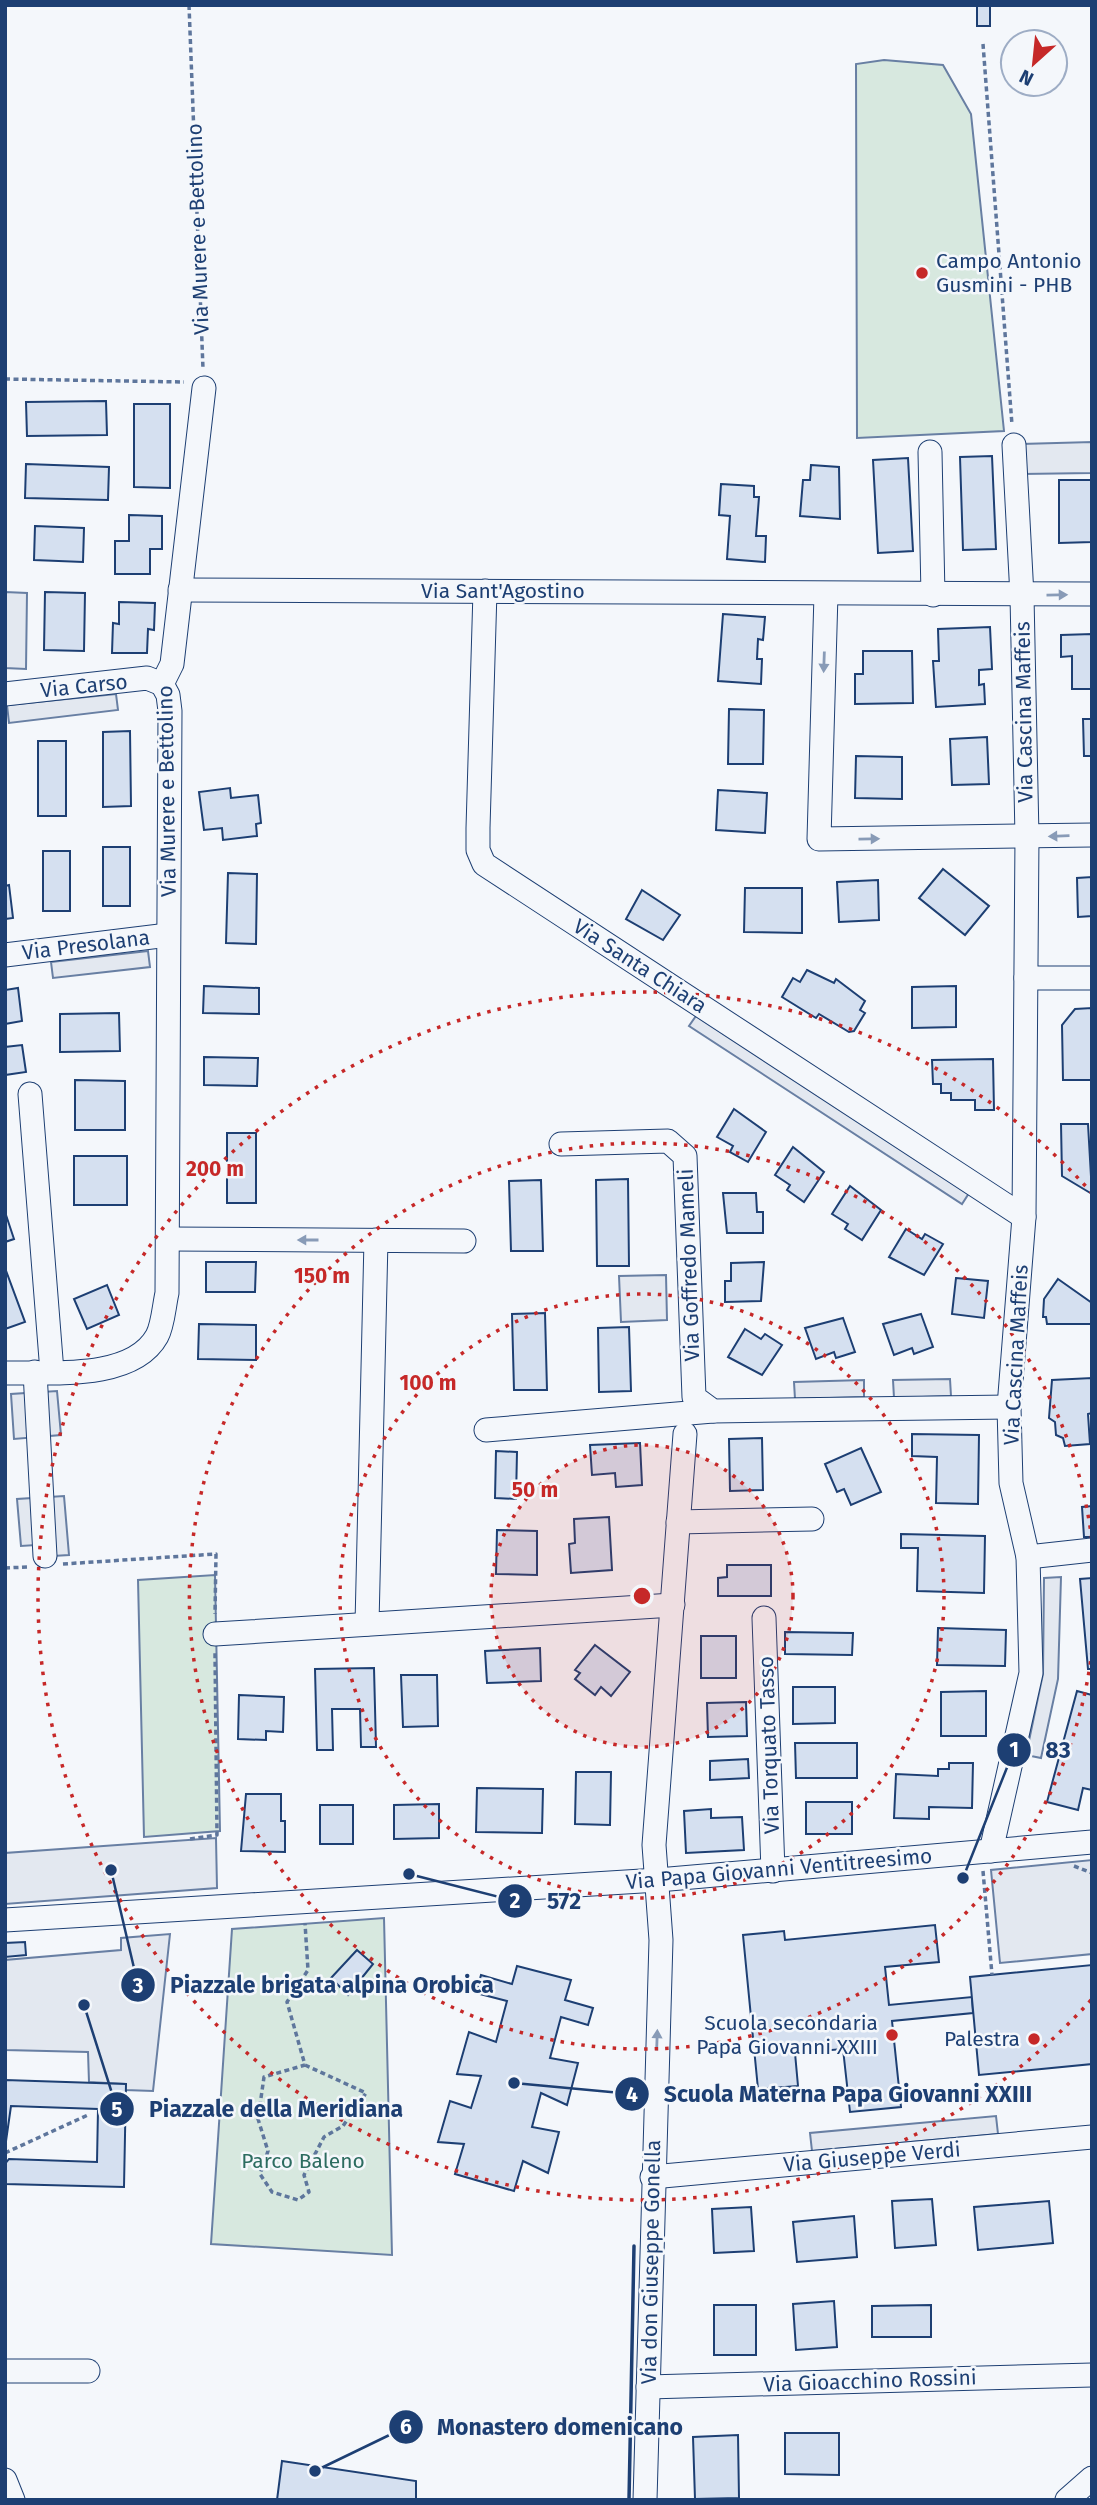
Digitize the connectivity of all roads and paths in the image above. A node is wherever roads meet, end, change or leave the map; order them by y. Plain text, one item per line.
1 (189, 5) edge
2 (983, 44) dead end
3 (5, 379) edge
4 (204, 385) junction
5 (1014, 445) joint
6 (930, 452) dead end
7 (180, 590) junction
8 (485, 591) junction
9 (826, 594) junction
10 (1092, 594) edge
11 (933, 595) junction
12 (1022, 596) junction
13 (162, 684) junction
14 (5, 694) edge
15 (1092, 835) edge
16 (1027, 837) junction
17 (168, 935) junction
18 (5, 955) edge
19 (1026, 978) junction
20 (1092, 978) edge
21 (30, 1094) dead end
22 (561, 1144) dead end
23 (1024, 1217) junction
24 (170, 1239) junction
25 (376, 1240) junction
26 (464, 1241) dead end
27 (43, 1372) junction
28 (5, 1373) edge
29 (1009, 1407) junction
30 (713, 1411) junction
31 (486, 1430) dead end
32 (685, 1434) dead end
33 (811, 1519) dead end
34 (678, 1522) junction
35 (1092, 1550) edge
36 (1028, 1556) junction
37 (46, 1562) junction
38 (5, 1568) edge
39 (673, 1605) junction
40 (764, 1618) dead end
41 (367, 1624) junction
42 (215, 1634) junction
43 (191, 1839) dead end
44 (1092, 1842) edge
45 (986, 1851) junction
46 (1065, 1863) dead end
47 (773, 1871) junction
48 (1092, 1873) edge
49 (658, 1880) junction
50 (304, 1900) junction
51 (5, 1920) edge
52 (992, 1975) dead end
53 (305, 2065) junction
54 (90, 2114) dead end
55 (1092, 2137) edge
56 (5, 2153) edge
57 (652, 2177) junction
58 (5, 2371) edge
59 (88, 2371) dead end
60 (1092, 2375) edge
61 (648, 2387) junction
62 (1092, 2478) edge
63 (5, 2480) edge
64 (13, 2500) edge
65 (645, 2500) edge
66 (1067, 2500) edge

1 - 4 path, Via Murere e Bettolino
2 - 5 path
3 - 4 path
4 - 7 street, Via Murere e Bettolino
5 - 12 street, Via Cascina Maffeis
6 - 11 street
7 - 8 street, Via Sant'Agostino
7 - 13 street, Via Murere e Bettolino
8 - 9 street, Via Sant'Agostino
8 - 23 street, Via Santa Chiara
9 - 11 street, Via Sant'Agostino
9 -> 16 street
12 -> 10 street, Via Sant'Agostino
11 - 12 street, Via Sant'Agostino
12 - 16 street, Via Cascina Maffeis
13 - 14 street, Via Carso
13 - 17 street, Via Murere e Bettolino
15 -> 16 street
16 - 19 street, Via Cascina Maffeis
17 - 18 street, Via Presolana
17 - 24 street, Via Murere e Bettolino
19 - 20 street
19 - 23 street, Via Cascina Maffeis
21 - 27 street
22 - 30 street, Via Goffredo Mameli
23 - 29 street, Via Cascina Maffeis
25 -> 24 street
24 - 27 street, Via Murere e Bettolino
25 - 26 street
25 - 41 street
27 - 28 street, Via Murere e Bettolino
27 - 37 street
29 - 30 street
29 - 36 street, Via Cascina Maffeis
30 - 31 street
32 - 34 street, Via don Giuseppe Gonella
33 - 34 street
34 - 39 street, Via don Giuseppe Gonella
35 - 36 street
36 - 45 street, Via Cascina Maffeis
37 - 38 path
37 - 42 path
39 - 41 street
39 - 49 street, Via don Giuseppe Gonella
40 - 47 street, Via Torquato Tasso
41 - 42 street
42 - 43 path
44 - 45 street, Via Papa Giovanni Ventitreesimo
45 - 47 street, Via Papa Giovanni Ventitreesimo
45 - 52 path
46 - 48 path
47 - 49 street, Via Papa Giovanni Ventitreesimo
49 - 50 street, Via Papa Giovanni Ventitreesimo
57 -> 49 street, Via don Giuseppe Gonella
50 - 51 street, Via Papa Giovanni Ventitreesimo
50 - 53 path
53 - 53 path
54 - 56 path
55 - 57 street, Via Giuseppe Verdi
57 - 61 street, Via don Giuseppe Gonella
58 - 59 street
60 - 61 street, Via Gioacchino Rossini
61 - 65 street, Via don Giuseppe Gonella
62 - 66 street
63 - 64 street

